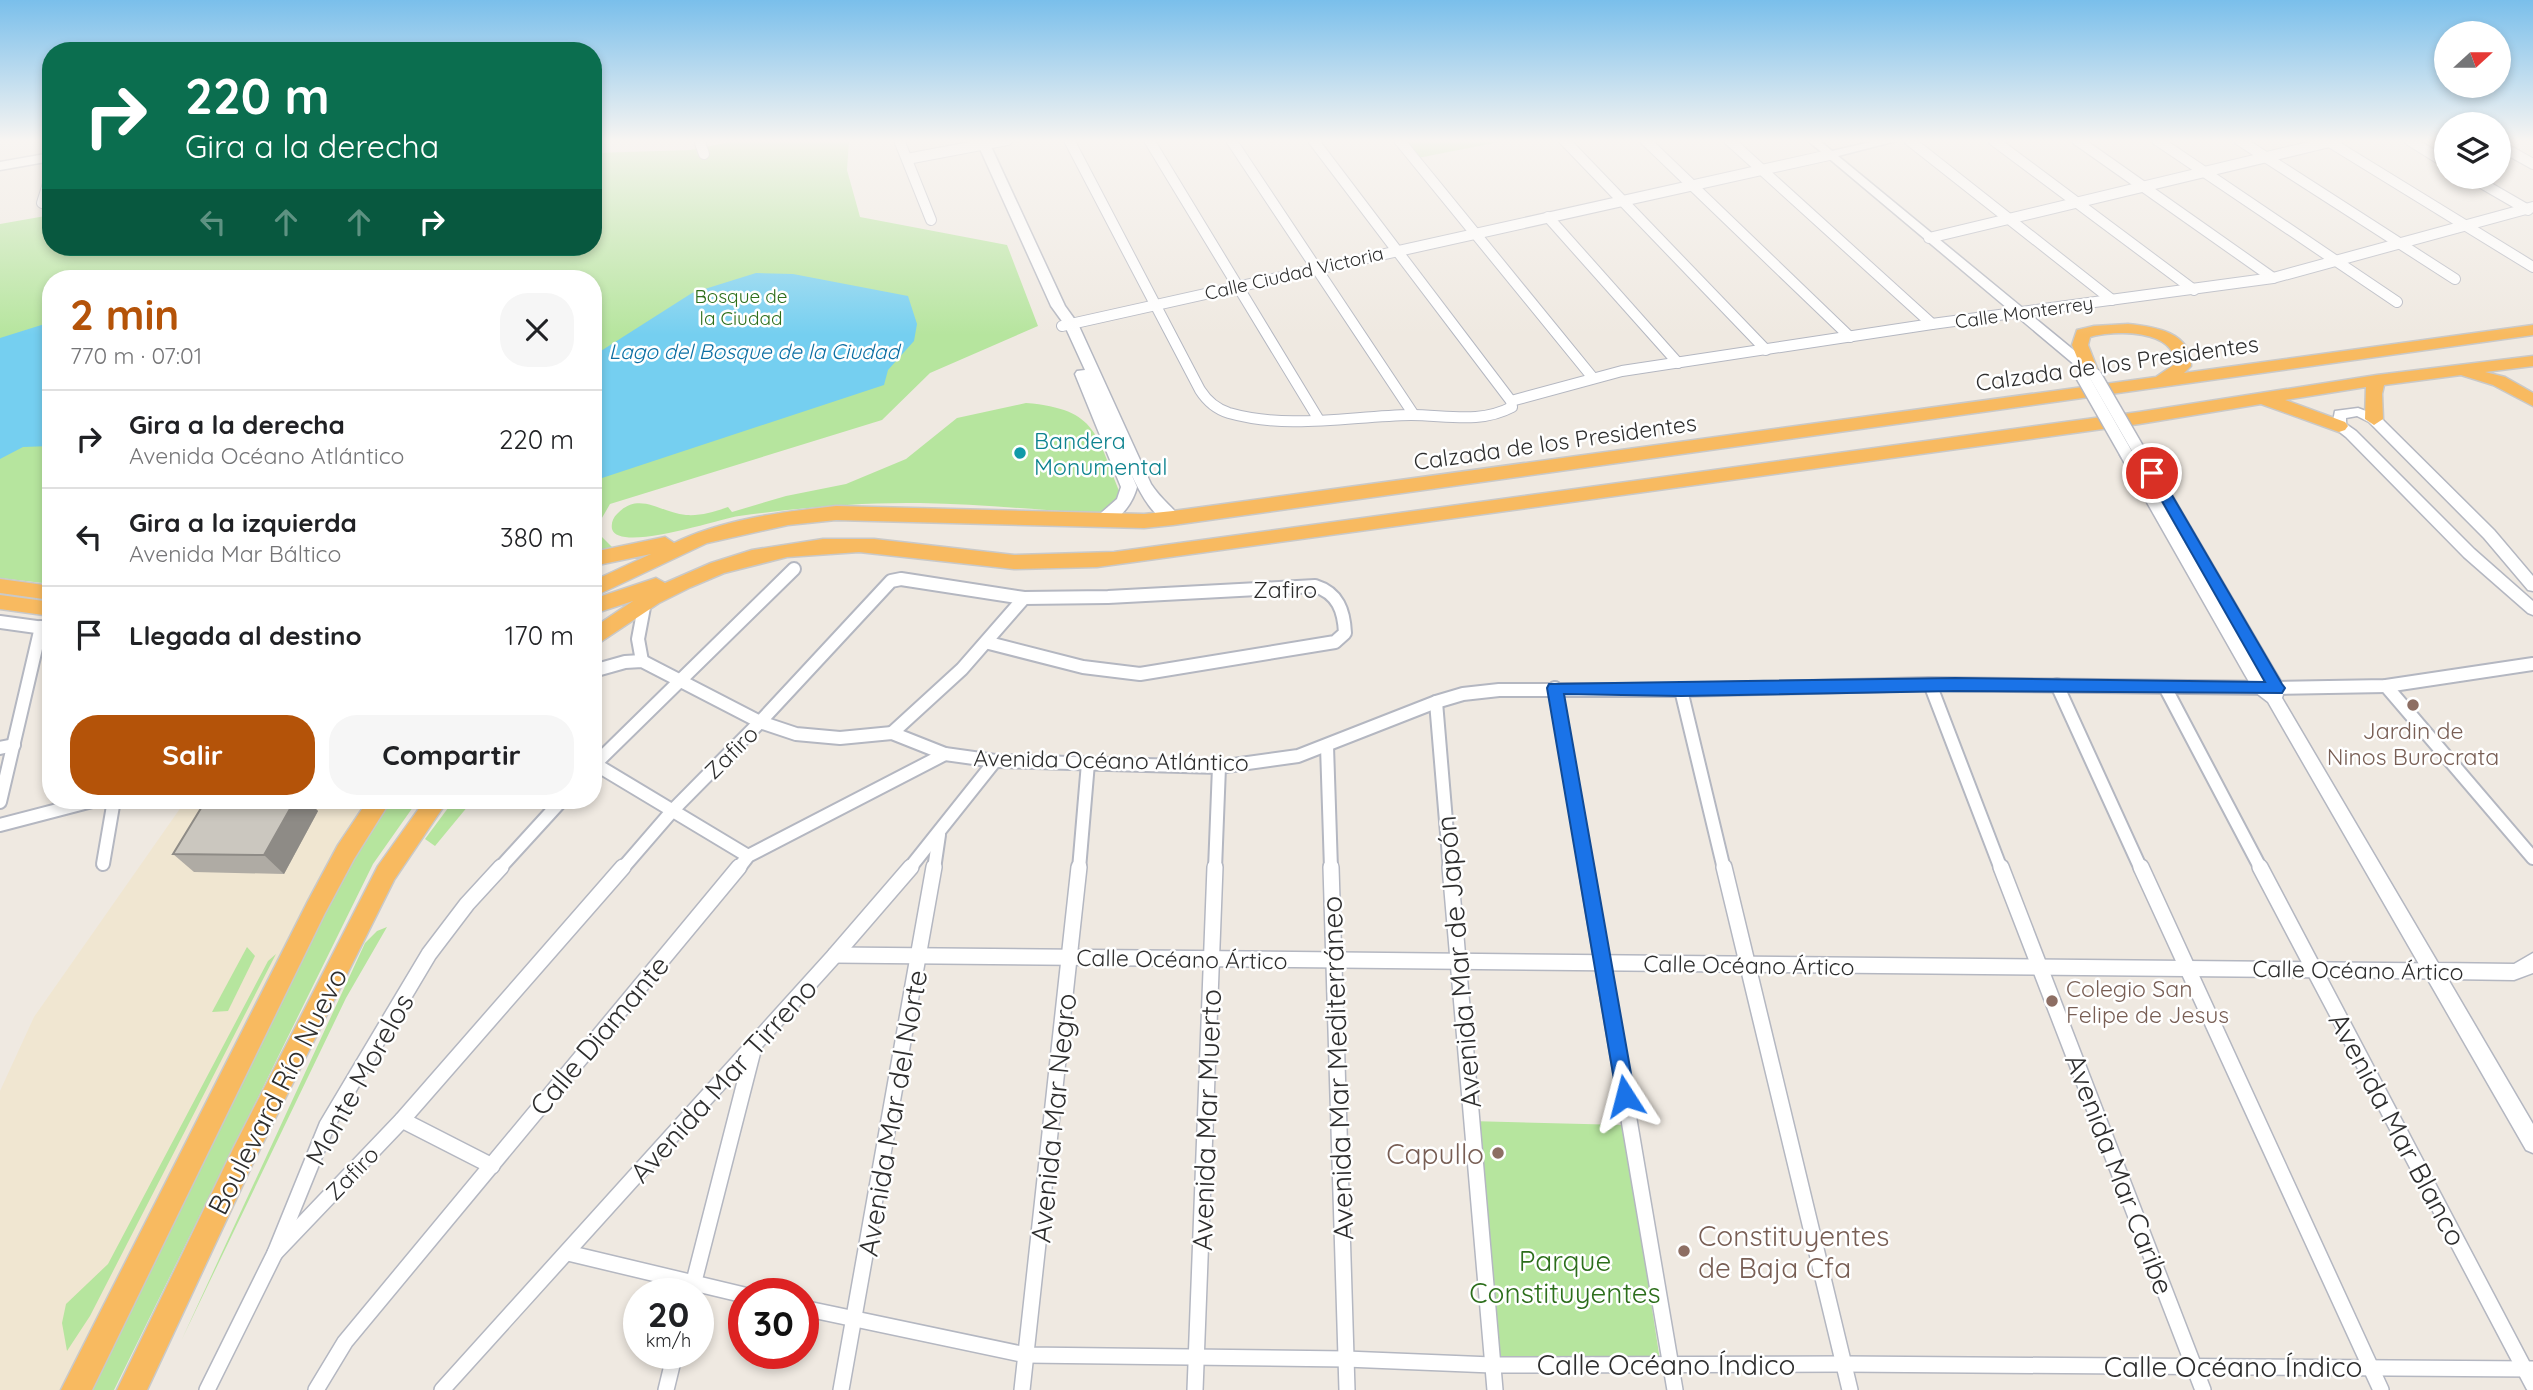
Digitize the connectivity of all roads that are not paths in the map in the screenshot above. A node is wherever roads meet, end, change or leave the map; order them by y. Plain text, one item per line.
1 (926, 205) edge
2 (1011, 205) edge
3 (1103, 205) edge
4 (1188, 205) edge
5 (1275, 205) edge
6 (1362, 205) edge
7 (1451, 205) edge
8 (1603, 205) edge
9 (1625, 205) edge
10 (1713, 205) edge
11 (1800, 205) edge
12 (1889, 205) edge
13 (1991, 205) edge
14 (2069, 205) edge
15 (2080, 205) edge
16 (2169, 205) edge
17 (2254, 205) edge
18 (2339, 205) edge
19 (2432, 205) edge
20 (2530, 210) edge
21 (1548, 217) junction
22 (932, 219) dead end
23 (2009, 219) junction
24 (2463, 225) junction
25 (1474, 233) junction
26 (1929, 238) junction
27 (2399, 243) junction
28 (1396, 250) junction
29 (2335, 260) junction
30 (1318, 268) junction
31 (2533, 268) edge
32 (2273, 278) junction
33 (2455, 279) dead end
34 (1237, 286) junction
35 (2194, 290) junction
36 (2112, 300) junction
37 (2397, 302) dead end
38 (1156, 304) junction
39 (2017, 313) junction
40 (1932, 324) junction
41 (1067, 325) junction
42 (2533, 330) edge
43 (1850, 337) junction
44 (1766, 350) junction
45 (2533, 361) edge
46 (1678, 363) junction
47 (2533, 367) edge
48 (2460, 370) junction
49 (2088, 373) junction
50 (1593, 378) junction
51 (2377, 380) junction
52 (2156, 382) junction
53 (2533, 392) edge
54 (2261, 398) junction
55 (2533, 400) edge
56 (1512, 403) junction
57 (1414, 415) junction
58 (2375, 419) junction
59 (1319, 420) junction
60 (2339, 426) junction
61 (1351, 495) junction
62 (1327, 498) junction
63 (1173, 518) junction
64 (1101, 520) junction
65 (1357, 526) junction
66 (1330, 529) junction
67 (702, 537) junction
68 (602, 557) edge
69 (794, 569) dead end
70 (0, 586) edge
71 (602, 586) edge
72 (2533, 586) edge
73 (42, 592) edge
74 (647, 595) junction
75 (1024, 598) junction
76 (2527, 598) edge
77 (0, 602) edge
78 (602, 605) edge
79 (42, 608) edge
80 (2533, 609) edge
81 (0, 622) edge
82 (614, 622) junction
83 (602, 623) edge
84 (42, 627) edge
85 (602, 632) edge
86 (42, 643) edge
87 (989, 643) junction
88 (642, 661) junction
89 (2533, 664) edge
90 (602, 668) edge
91 (681, 681) junction
92 (1930, 684) junction
93 (2057, 685) junction
94 (2386, 686) junction
95 (2165, 687) junction
96 (1555, 688) junction
97 (1681, 690) junction
98 (2271, 691) junction
99 (1436, 702) junction
100 (760, 722) junction
101 (892, 733) junction
102 (14, 745) junction
103 (1327, 746) junction
104 (0, 748) edge
105 (945, 754) junction
106 (602, 757) edge
107 (995, 761) junction
108 (1088, 762) junction
109 (1219, 766) junction
110 (602, 770) edge
111 (0, 802) edge
112 (61, 809) edge
113 (112, 809) edge
114 (374, 809) edge
115 (419, 809) edge
116 (431, 809) edge
117 (554, 809) edge
118 (673, 810) junction
119 (0, 825) edge
120 (939, 834) junction
121 (748, 856) junction
122 (2533, 858) edge
123 (103, 864) dead end
124 (386, 873) junction
125 (835, 955) junction
126 (920, 956) junction
127 (1071, 958) junction
128 (1212, 959) junction
129 (1335, 960) junction
130 (2533, 961) edge
131 (1457, 962) junction
132 (1602, 963) junction
133 (1745, 965) junction
134 (2039, 967) junction
135 (2188, 969) junction
136 (2315, 970) junction
137 (2434, 971) junction
138 (756, 1040) junction
139 (402, 1120) junction
140 (2533, 1143) edge
141 (492, 1166) junction
142 (275, 1253) junction
143 (568, 1253) junction
144 (657, 1278) edge
145 (695, 1278) edge
146 (819, 1312) edge
147 (855, 1320) junction
148 (1026, 1355) junction
149 (1196, 1358) junction
150 (1346, 1359) junction
151 (1670, 1363) junction
152 (1844, 1364) junction
153 (1492, 1365) junction
154 (2370, 1366) junction
155 (2195, 1367) junction
156 (2529, 1368) edge
157 (671, 1369) edge
158 (2533, 1385) edge
159 (76, 1390) edge
160 (132, 1390) edge
161 (207, 1390) edge
162 (316, 1390) edge
163 (442, 1390) edge
164 (666, 1390) edge
165 (841, 1390) edge
166 (1022, 1390) edge
167 (1195, 1390) edge
168 (1346, 1390) edge
169 (1495, 1390) edge
170 (1675, 1390) edge
171 (1850, 1390) edge
172 (2203, 1390) edge
173 (2381, 1390) edge

1 - 22 street
2 - 41 main road
3 - 38 street
4 - 34 street
5 - 30 street
6 - 28 street
7 - 25 street
8 - 21 street, Calle Ciudad Victoria
9 - 44 street
10 - 43 street
11 - 40 street
12 - 26 street
13 - 23 street
14 - 23 street
15 - 35 street
16 - 32 street
17 - 29 street
18 - 27 street
19 - 24 street
20 - 24 street, Calle Monterrey
21 - 25 street, Calle Ciudad Victoria
21 - 46 street
23 - 26 street
23 - 36 street
24 - 27 street, Calle Monterrey
24 - 31 street
25 - 28 street, Calle Ciudad Victoria
25 - 50 street
26 - 39 street
27 - 29 street, Calle Monterrey
27 - 33 street
28 - 30 street, Calle Ciudad Victoria
28 - 56 street
29 - 32 street, Calle Monterrey
29 - 37 street
30 - 34 street, Calle Ciudad Victoria
30 - 57 street
32 - 35 street, Calle Monterrey
34 - 38 street, Calle Ciudad Victoria
34 - 59 street
35 - 36 street, Calle Monterrey
36 - 39 street, Calle Monterrey
38 - 41 street, Calle Ciudad Victoria
38 - 59 street, Calle Monterrey
39 - 40 street, Calle Monterrey
39 - 49 street
40 - 43 street, Calle Monterrey
41 - 63 main road
41 - 64 main road
42 - 52 highway, Calzada de los Presidentes
43 - 44 street, Calle Monterrey
44 - 46 street, Calle Monterrey
45 - 48 highway
46 - 50 street, Calle Monterrey
47 - 53 highway
48 - 51 highway
48 - 55 highway
49 - 52 highway
49 - 98 street, bridge
50 - 56 street, Calle Monterrey
51 - 54 highway
51 - 58 highway
52 - 61 highway, Calzada de los Presidentes
54 - 60 highway
54 - 65 highway
56 - 57 street, Calle Monterrey
57 - 59 street, Calle Monterrey
58 - 60 street
58 - 72 street
60 - 76 street
61 - 62 highway, Calzada de los Presidentes
61 - 65 highway
62 - 63 highway, Calzada de los Presidentes
62 - 66 highway
63 - 64 highway, Calzada de los Presidentes
64 - 67 highway, Calzada de los Presidentes
65 - 66 highway
66 - 74 highway
67 - 68 highway
67 - 71 highway, Calzada de los Presidentes
69 - 91 street
70 - 73 highway
74 - 78 highway
74 - 82 highway
74 - 88 street
75 - 87 street
75 - 87 street, Zafiro
75 - 100 street, Zafiro
76 - 80 street
77 - 79 highway
81 - 84 street
82 - 83 highway
82 - 85 highway
86 - 102 street
87 - 101 street
88 - 90 street
88 - 91 street, Avenida Océano Atlántico
89 - 94 street, Avenida Océano Atlántico
91 - 100 street, Avenida Océano Atlántico
91 - 106 street
92 - 93 street, Avenida Océano Atlántico
92 - 97 street, Avenida Océano Atlántico
92 - 134 street, Avenida Mar Caribe
93 - 95 street, Avenida Océano Atlántico
93 - 135 street
94 - 98 street, Avenida Océano Atlántico
94 - 122 street
95 - 98 street, Avenida Océano Atlántico
95 - 136 street, Avenida Mar Blanco
96 - 97 street, Avenida Océano Atlántico
96 - 99 street, Avenida Océano Atlántico
96 - 132 street
97 - 133 street
98 - 137 street
99 - 103 street, Avenida Océano Atlántico
99 - 131 street, Avenida Mar de Japón
100 - 101 street, Avenida Océano Atlántico
100 - 118 street, Zafiro
101 - 105 street, Avenida Océano Atlántico
102 - 104 street
102 - 111 street
103 - 109 street, Avenida Océano Atlántico
103 - 129 street, Avenida Mar Mediterráneo
105 - 107 street, Avenida Océano Atlántico
105 - 121 street, Calle Diamante
107 - 108 street, Avenida Océano Atlántico
107 - 120 street, Avenida Mar Tirreno
108 - 109 street, Avenida Océano Atlántico
108 - 127 street, Avenida Mar Negro
109 - 128 street, Avenida Mar Muerto
110 - 118 street
112 - 119 street
113 - 123 street
114 - 159 highway, Boulevard Río Nuevo
115 - 124 highway
116 - 124 highway, Boulevard Río Nuevo
117 - 142 street, Monte Morelos
118 - 121 street
118 - 139 street, Zafiro
120 - 125 street, Avenida Mar Tirreno
120 - 126 street, Avenida Mar del Norte
121 - 141 street, Calle Diamante
124 - 160 highway, Boulevard Río Nuevo
125 - 126 street, Calle Océano Ártico
125 - 138 street, Avenida Mar Tirreno
126 - 127 street, Calle Océano Ártico
126 - 147 street, Avenida Mar del Norte
127 - 128 street, Calle Océano Ártico
127 - 148 street, Avenida Mar Negro
128 - 129 street, Calle Océano Ártico
128 - 149 street, Avenida Mar Muerto
129 - 131 street, Calle Océano Ártico
129 - 150 street, Avenida Mar Mediterráneo
130 - 137 street, Calle Océano Ártico
131 - 132 street, Calle Océano Ártico
131 - 153 street, Avenida Mar de Japón
132 - 133 street, Calle Océano Ártico
132 - 151 street
133 - 134 street, Calle Océano Ártico
133 - 152 street
134 - 135 street, Calle Océano Ártico
134 - 155 street, Avenida Mar Caribe
135 - 136 street, Calle Océano Ártico
135 - 154 street
136 - 137 street, Calle Océano Ártico
136 - 156 street, Avenida Mar Blanco
137 - 140 street
138 - 143 street, Avenida Mar Tirreno
138 - 145 street
139 - 141 street
139 - 142 street, Zafiro
141 - 162 street, Calle Diamante
142 - 161 street, Monte Morelos
143 - 144 street
143 - 163 street, Avenida Mar Tirreno
146 - 147 street, Calle Océano Índico
147 - 148 street, Calle Océano Índico
147 - 165 street, Avenida Mar del Norte
148 - 149 street, Calle Océano Índico
148 - 166 street, Avenida Mar Negro
149 - 150 street, Calle Océano Índico
149 - 167 street, Avenida Mar Muerto
150 - 153 street, Calle Océano Índico
150 - 168 street, Avenida Mar Mediterráneo
151 - 152 street, Calle Océano Índico
151 - 153 street, Calle Océano Índico
151 - 170 street
152 - 155 street, Calle Océano Índico
152 - 171 street
153 - 169 street, Avenida Mar de Japón
154 - 155 street, Calle Océano Índico
154 - 156 street, Calle Océano Índico
154 - 173 street
155 - 172 street, Avenida Mar Caribe
156 - 158 street, Avenida Mar Blanco
157 - 164 street

